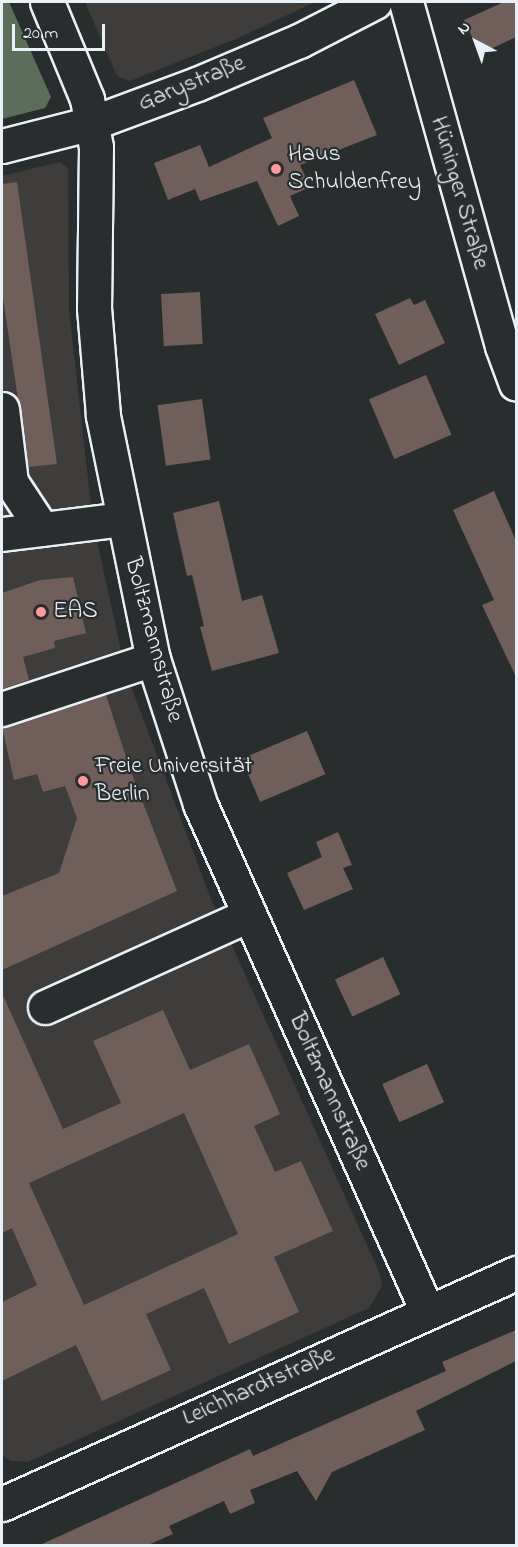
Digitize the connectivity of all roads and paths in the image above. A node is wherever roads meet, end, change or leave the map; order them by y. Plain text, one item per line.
1 (46, 2) edge
2 (375, 2) edge
3 (406, 2) edge
4 (92, 123) junction
5 (2, 146) edge
6 (516, 384) edge
7 (2, 409) edge
8 (122, 519) junction
9 (42, 529) junction
10 (2, 534) edge
11 (153, 659) junction
12 (2, 709) edge
13 (249, 915) junction
14 (45, 1007) dead end
15 (516, 1273) edge
16 (427, 1311) junction
17 (2, 1504) edge

1 - 4 street, Boltzmannstraße
2 - 4 street, Garystraße
3 - 6 street, Hüninger Straße
4 - 5 street, Garystraße
4 - 8 street, Boltzmannstraße
7 - 9 street
8 - 9 street
8 - 11 street, Boltzmannstraße
9 - 10 street
11 - 12 street
11 - 13 street, Boltzmannstraße
13 - 14 street
13 - 16 street, Boltzmannstraße
15 - 16 street, Leichhardtstraße
16 - 17 street, Leichhardtstraße

